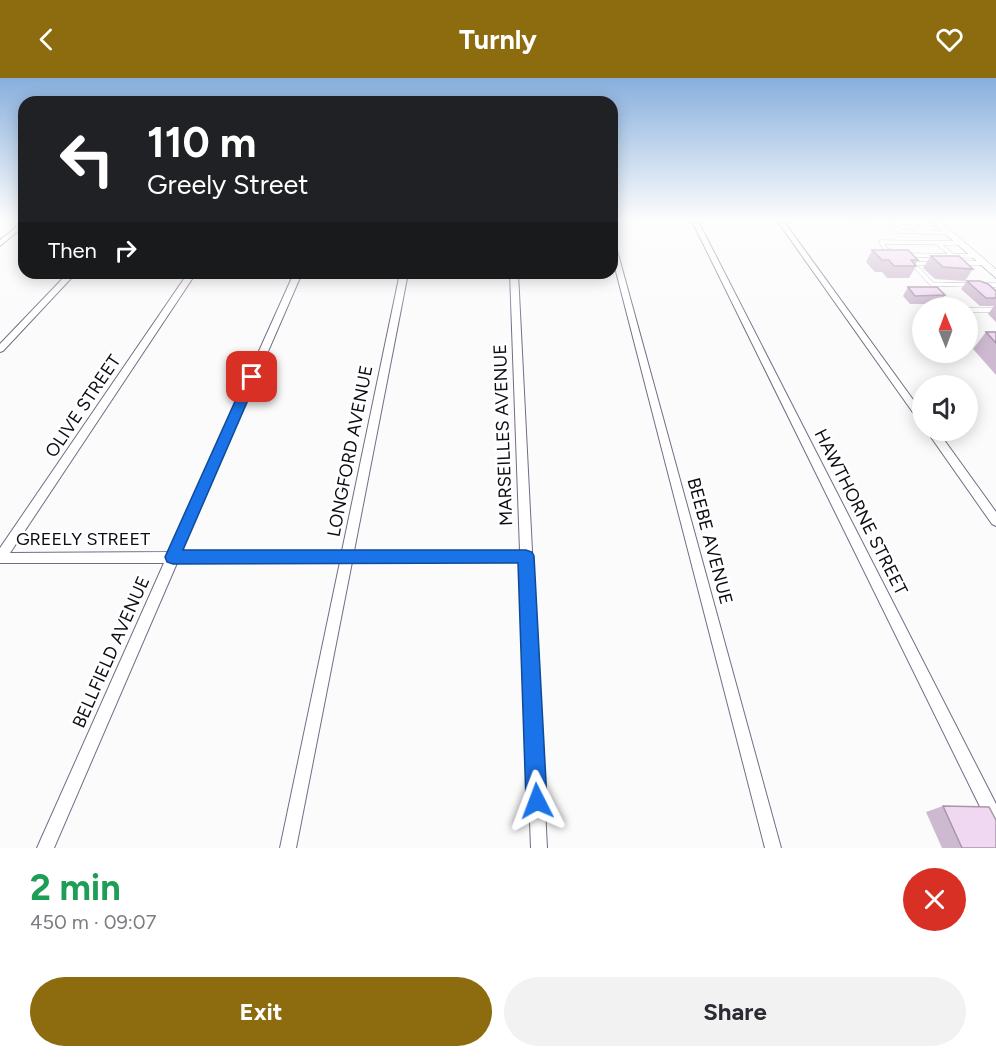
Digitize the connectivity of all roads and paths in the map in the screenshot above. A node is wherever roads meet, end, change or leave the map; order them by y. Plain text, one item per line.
1 (712, 255) edge
2 (805, 255) edge
3 (902, 255) edge
4 (974, 255) edge
5 (953, 256) joint
6 (979, 260) junction
7 (938, 263) edge
8 (949, 263) edge
9 (618, 266) edge
10 (996, 275) edge
11 (66, 279) edge
12 (188, 279) edge
13 (295, 279) edge
14 (403, 279) edge
15 (514, 279) edge
16 (980, 285) junction
17 (996, 285) edge
18 (988, 293) edge
19 (978, 310) edge
20 (996, 310) edge
21 (0, 349) edge
22 (912, 405) edge
23 (939, 441) edge
24 (996, 521) edge
25 (526, 556) junction
26 (173, 557) junction
27 (347, 557) junction
28 (0, 558) edge
29 (996, 821) edge
30 (45, 848) edge
31 (288, 848) edge
32 (539, 848) edge
33 (773, 848) edge

1 - 29 street, HAWTHORNE STREET
2 - 22 street
3 - 5 lane
4 - 6 main road
5 - 6 lane
6 - 8 lane
6 - 10 main road
7 - 16 lane
9 - 33 street, BEEBE AVENUE
11 - 21 street
12 - 28 street, OLIVE STREET
13 - 26 street, BELLFIELD AVENUE
14 - 27 street, LONGFORD AVENUE
15 - 25 street, MARSEILLES AVENUE
16 - 17 lane
16 - 18 lane
19 - 20 lane
23 - 24 street
25 - 27 street, GREELY STREET
25 - 32 street, MARSEILLES AVENUE
26 - 27 street, GREELY STREET
26 - 28 street, GREELY STREET
26 - 30 street, BELLFIELD AVENUE
27 - 31 street, LONGFORD AVENUE

